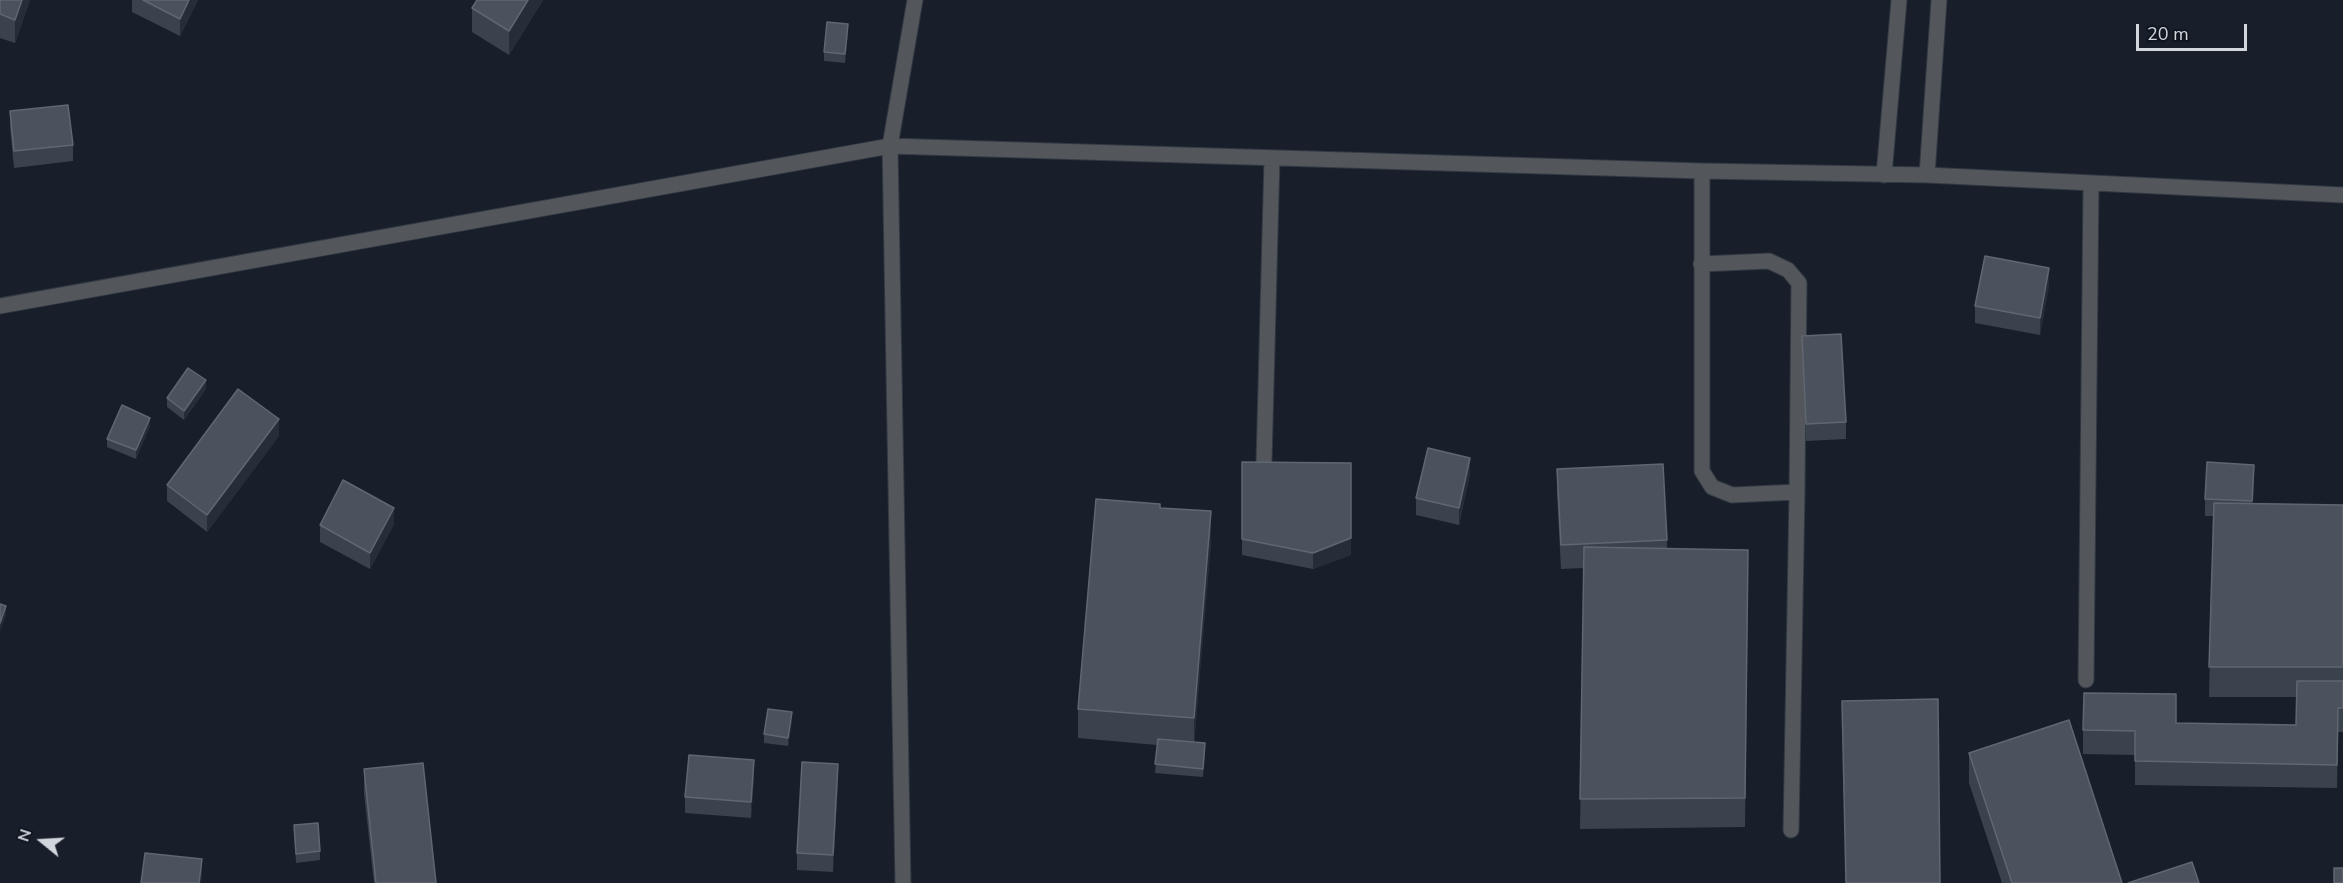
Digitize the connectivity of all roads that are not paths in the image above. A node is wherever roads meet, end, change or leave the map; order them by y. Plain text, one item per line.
1 (915, 0) edge
2 (1899, 0) edge
3 (1939, 0) edge
4 (890, 146) junction
5 (1272, 158) junction
6 (1702, 171) junction
7 (1884, 175) junction
8 (1928, 175) junction
9 (2091, 184) junction
10 (2343, 195) edge
11 (1701, 264) junction
12 (0, 306) edge
13 (1264, 461) edge
14 (1797, 492) junction
15 (2086, 680) dead end
16 (1791, 830) dead end
17 (903, 883) edge

1 - 4 street
2 - 7 street
3 - 8 street
4 - 5 street
4 - 12 street
4 - 17 street
5 - 6 street
5 - 13 street
6 - 7 street
6 - 11 street
7 - 8 street
8 - 9 street
9 - 10 street
9 - 15 street
11 - 14 street
11 - 14 street
14 - 16 street

